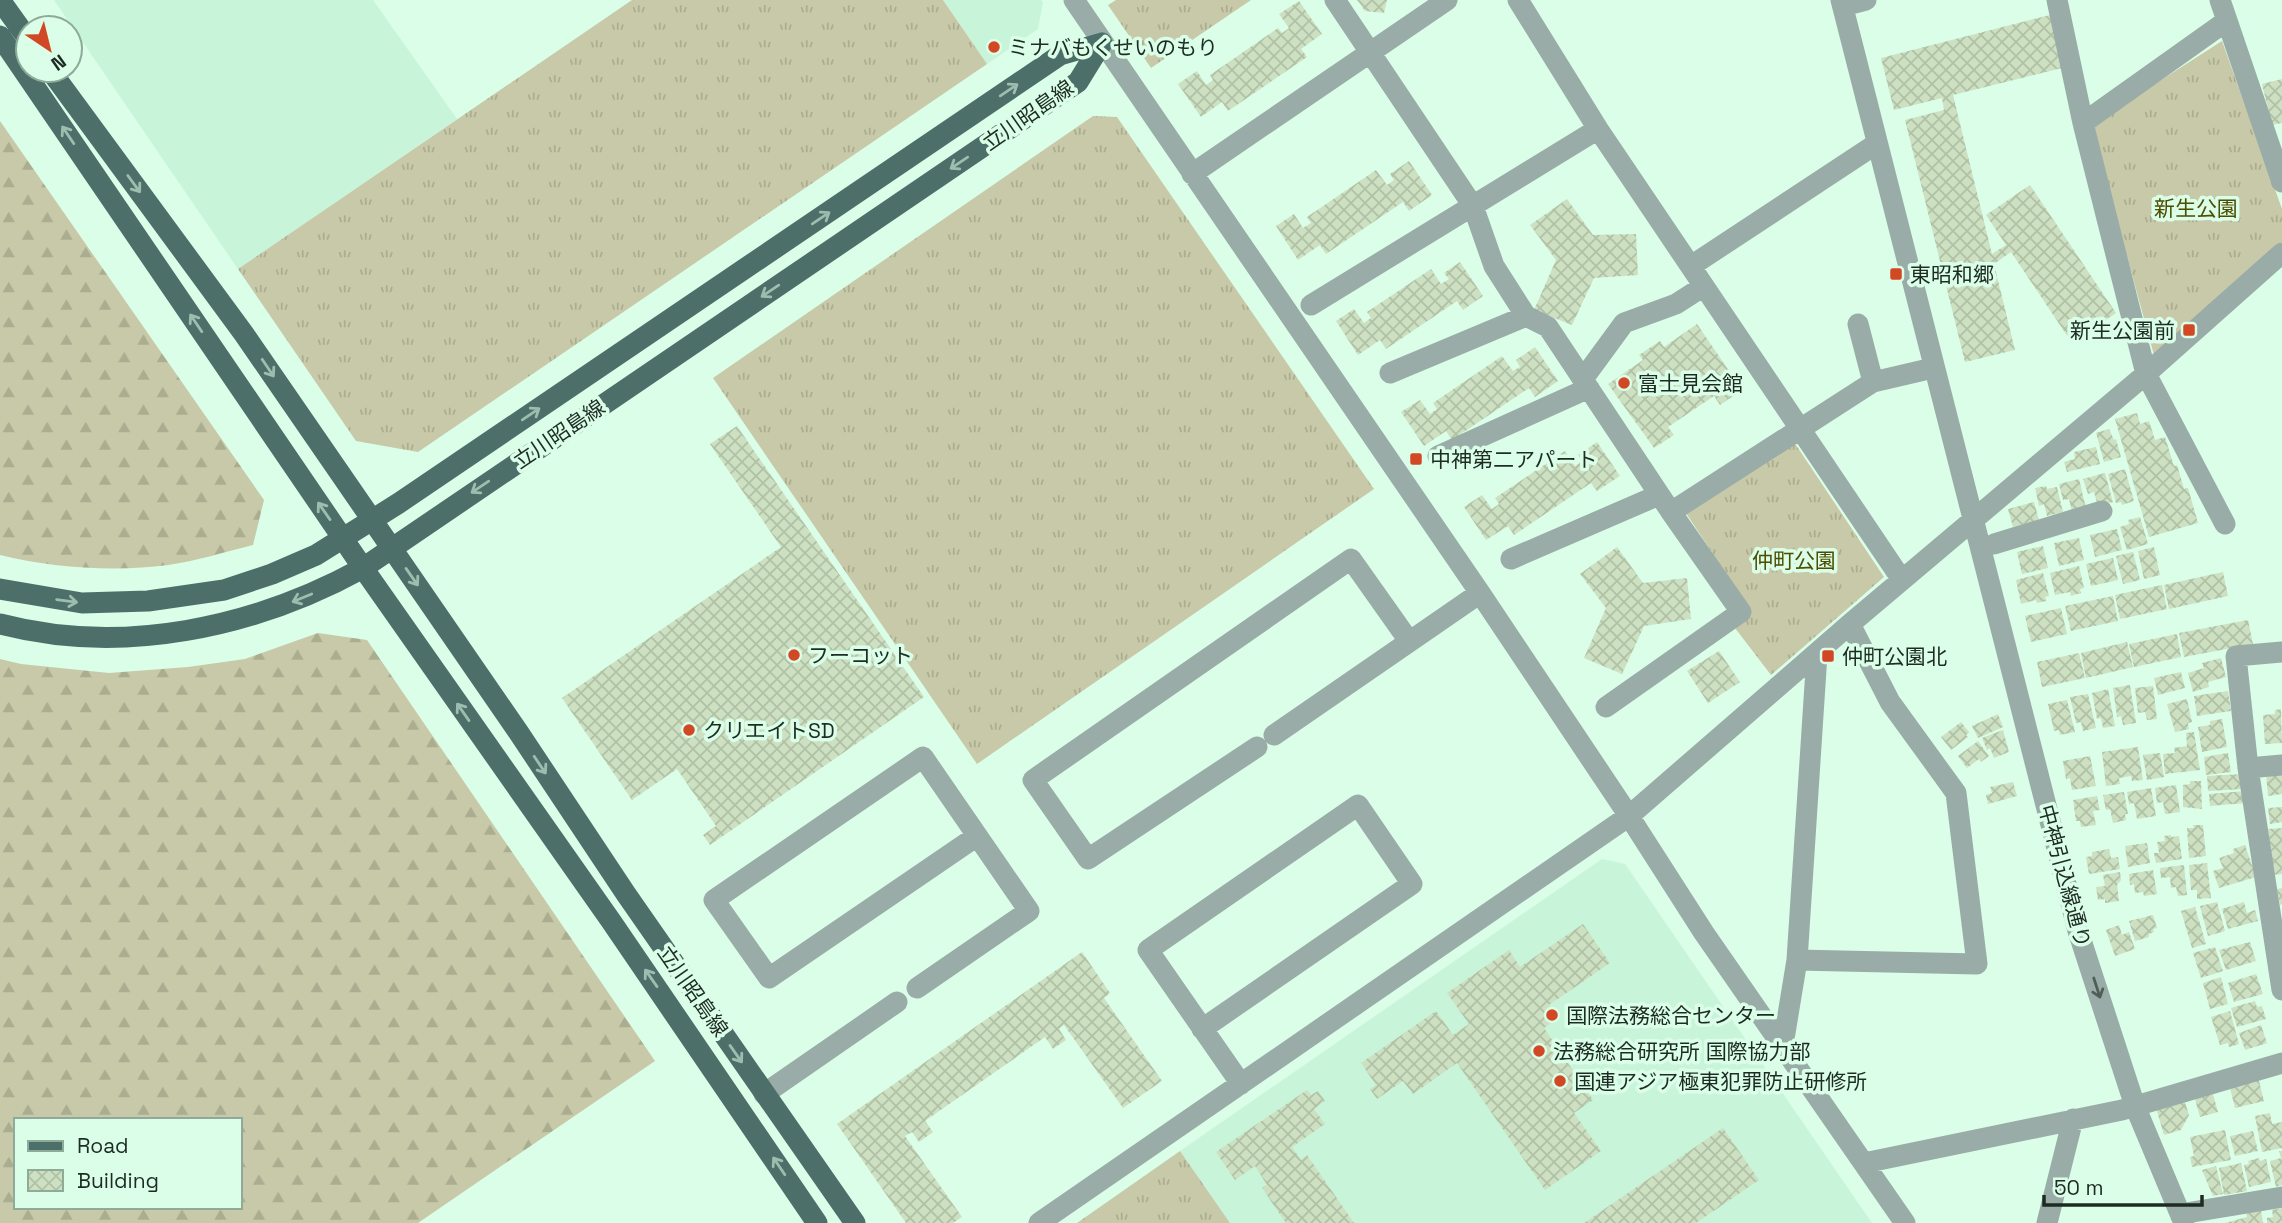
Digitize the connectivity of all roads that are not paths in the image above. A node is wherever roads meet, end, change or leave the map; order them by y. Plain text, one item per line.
1 (0, 0) edge
2 (1335, 0) edge
3 (1447, 0) edge
4 (1518, 0) edge
5 (1866, 0) edge
6 (2057, 0) edge
7 (2220, 0) edge
8 (1842, 3) edge
9 (1085, 4) edge
10 (14, 20) edge
11 (2225, 22) junction
12 (0, 36) edge
13 (1102, 43) junction
14 (1371, 53) junction
15 (60, 84) edge
16 (2083, 123) junction
17 (1598, 129) junction
18 (1876, 144) junction
19 (1192, 174) junction
20 (2282, 182) edge
21 (1473, 206) junction
22 (2282, 253) edge
23 (1691, 266) junction
24 (1704, 286) junction
25 (1311, 305) dead end
26 (1526, 316) junction
27 (1858, 324) dead end
28 (1933, 368) junction
29 (1390, 373) dead end
30 (2146, 374) junction
31 (1873, 382) junction
32 (1586, 384) junction
33 (1799, 428) junction
34 (1438, 456) dead end
35 (1665, 503) junction
36 (2102, 511) dead end
37 (1980, 515) junction
38 (373, 521) junction
39 (2225, 524) dead end
40 (344, 539) junction
41 (1994, 544) junction
42 (391, 548) junction
43 (1511, 559) dead end
44 (363, 568) junction
45 (1902, 580) junction
46 (0, 589) edge
47 (1480, 593) junction
48 (0, 624) edge
49 (1850, 624) junction
50 (1409, 641) junction
51 (2282, 652) edge
52 (1817, 654) junction
53 (1606, 707) dead end
54 (2282, 765) edge
55 (2248, 768) junction
56 (1629, 816) junction
57 (977, 836) junction
58 (2071, 845) dead end
59 (2279, 944) edge
60 (1797, 960) junction
61 (2282, 990) edge
62 (1202, 1029) junction
63 (1783, 1045) junction
64 (2282, 1063) edge
65 (1241, 1084) junction
66 (764, 1094) junction
67 (2136, 1106) junction
68 (2073, 1119) junction
69 (1864, 1163) junction
70 (2282, 1198) edge
71 (2182, 1218) edge
72 (817, 1223) edge
73 (855, 1223) edge
74 (1039, 1223) edge
75 (1905, 1223) edge
76 (2047, 1223) edge

1 - 10 main road
2 - 14 street
3 - 14 street
4 - 17 street
5 - 8 street
6 - 16 street
7 - 11 street
8 - 18 street
9 - 13 street
11 - 16 street
11 - 20 street
40 -> 12 main road, 立川昭島線
13 - 19 street
38 -> 13 main road, 立川昭島線
13 -> 42 main road, 立川昭島線
14 - 19 street
14 - 21 street
15 -> 38 main road, 立川昭島線
16 - 30 street
17 - 21 street
17 - 23 street
18 - 23 street
18 - 28 street
19 - 47 street
21 - 25 street
21 - 26 street
22 - 30 street
23 - 24 street
24 - 32 street
24 - 33 street
26 - 29 street
26 - 32 street
27 - 31 street
28 - 31 street
28 - 37 street
30 - 37 street
30 - 39 street
31 - 33 street
32 - 34 street
32 - 35 street
33 - 35 street
33 - 45 street
35 - 43 street
35 - 53 street
36 - 41 street
37 - 41 street
37 - 45 street
37 -> 67 street, 中神引込線通り
38 - 40 main road, 立川昭島線
38 - 42 main road, 立川昭島線
40 - 44 main road, 立川昭島線
46 -> 40 main road, 立川昭島線
41 - 58 street
42 - 44 main road, 立川昭島線
42 -> 66 main road, 立川昭島線
44 -> 48 main road, 立川昭島線
72 -> 44 main road, 立川昭島線
45 - 49 street
47 - 50 street
47 - 56 street
49 - 52 street
49 - 60 street
50 - 50 street
51 - 55 street
52 - 56 street
52 - 60 street
54 - 55 street
55 - 59 street
56 - 63 street
56 - 65 street
57 - 57 street
57 - 66 street
59 - 61 street
60 - 63 street
62 - 62 street
62 - 65 street
63 - 69 street
64 - 67 street
65 - 74 street
66 - 73 main road, 立川昭島線
67 - 68 street
67 - 71 street, 中神引込線通り
68 - 69 street
68 - 76 street
69 - 75 street
70 - 71 street

